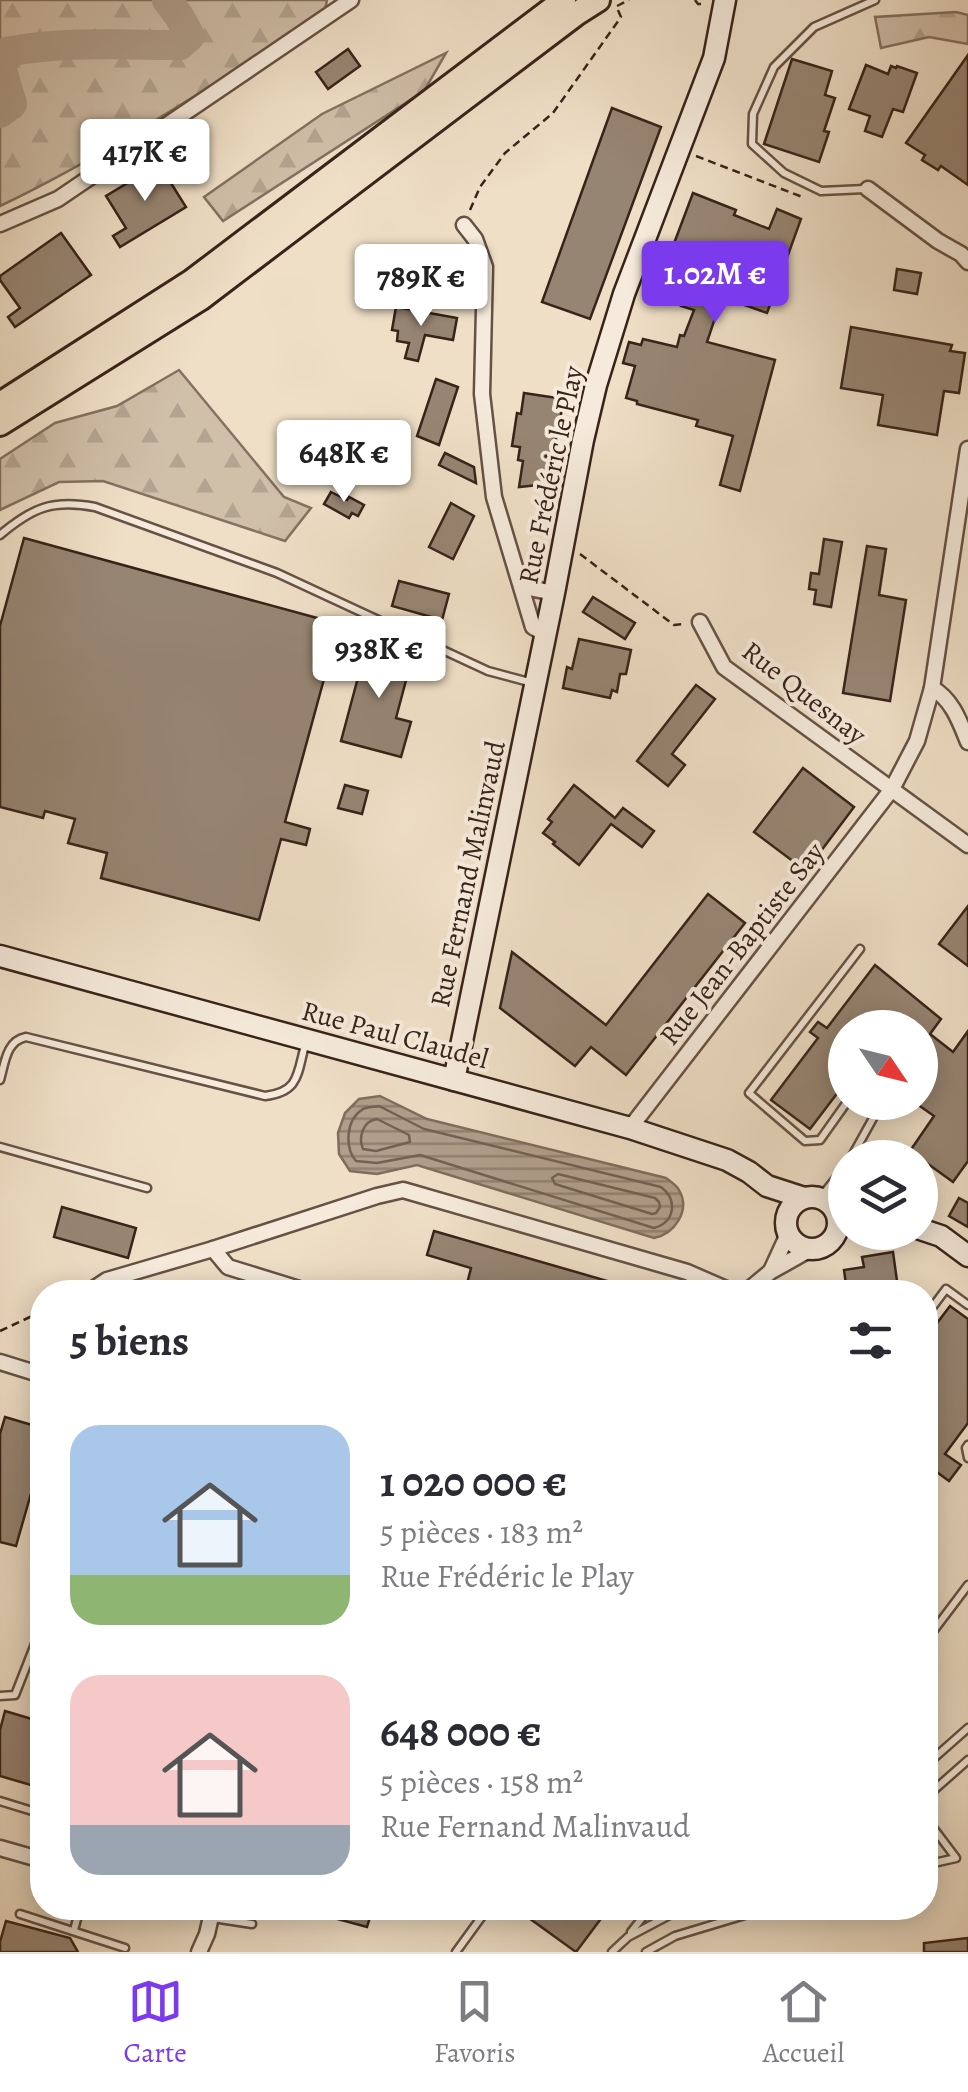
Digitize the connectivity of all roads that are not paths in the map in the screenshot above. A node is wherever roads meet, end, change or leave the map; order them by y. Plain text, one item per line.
1 (351, 0) edge
2 (564, 0) edge
3 (875, 0) edge
4 (709, 1) edge
5 (607, 3) edge
6 (868, 189) joint
7 (0, 224) edge
8 (464, 225) road end
9 (968, 262) edge
10 (0, 404) edge
11 (0, 424) edge
12 (968, 449) edge
13 (0, 535) edge
14 (516, 572) junction
15 (554, 593) junction
16 (700, 622) road end
17 (546, 634) junction
18 (536, 683) junction
19 (932, 688) junction
20 (968, 742) edge
21 (892, 789) junction
22 (968, 846) edge
23 (860, 948) dead end
24 (0, 956) edge
25 (306, 1039) junction
26 (0, 1080) edge
27 (454, 1080) junction
28 (834, 1120) edge
29 (630, 1128) junction
30 (0, 1147) edge
31 (767, 1186) junction
32 (147, 1188) dead end
33 (825, 1203) edge
34 (787, 1227) junction
35 (938, 1235) edge
36 (828, 1243) edge
37 (811, 1249) junction
38 (213, 1250) junction
39 (968, 1256) edge
40 (770, 1272) junction
41 (107, 1280) edge
42 (270, 1280) edge
43 (705, 1280) edge
44 (764, 1280) edge
45 (938, 1300) edge
46 (968, 1305) edge
47 (0, 1362) edge
48 (30, 1371) edge
49 (968, 1445) edge
50 (968, 1458) edge
51 (968, 1585) edge
52 (938, 1625) edge
53 (30, 1658) edge
54 (0, 1696) edge
55 (968, 1728) edge
56 (938, 1755) edge
57 (968, 1760) edge
58 (938, 1787) edge
59 (0, 1801) edge
60 (30, 1810) edge
61 (938, 1834) edge
62 (0, 1848) edge
63 (30, 1857) edge
64 (938, 1862) edge
65 (20, 1914) dead end
66 (30, 1917) edge
67 (40, 1920) edge
68 (77, 1920) edge
69 (209, 1920) edge
70 (240, 1920) edge
71 (479, 1920) edge
72 (641, 1920) edge
73 (660, 1920) edge
74 (729, 1920) edge
75 (252, 1924) dead end
76 (74, 1930) junction
77 (207, 1934) junction
78 (628, 1937) junction
79 (125, 1948) dead end
80 (199, 1952) edge
81 (211, 1952) edge
82 (456, 1952) edge
83 (612, 1952) edge
84 (646, 1952) edge

1 - 7 street
2 - 10 main road
3 - 6 lane
4 - 15 street, Rue Frédéric le Play
5 - 11 main road
6 - 9 street
8 - 14 street
12 - 19 street, Rue Jean-Baptiste Say
13 - 18 lane
14 - 15 street
14 - 17 street
15 - 17 street, Rue Frédéric le Play
16 - 21 street, Rue Quesnay
17 - 18 street, Rue Fernand Malinvaud
18 - 27 street, Rue Fernand Malinvaud
19 - 20 street
19 - 21 street, Rue Jean-Baptiste Say
21 - 22 street, Rue Quesnay
21 - 29 street, Rue Jean-Baptiste Say
23 - 28 lane
24 - 25 street, Rue Paul Claudel
25 - 26 lane
25 - 27 street, Rue Paul Claudel
27 - 29 street, Rue Paul Claudel
29 - 31 street, Rue Paul Claudel
30 - 32 lane
31 - 33 street, Rue Paul Claudel
31 - 34 street, Rue Paul Claudel
33 - 34 street
34 - 37 street
34 - 40 street
35 - 39 street
36 - 37 street
37 - 40 street
38 - 41 street
38 - 42 street
38 - 43 street
40 - 44 street
45 - 46 lane
47 - 48 street
49 - 50 lane
51 - 52 lane
53 - 54 lane
55 - 56 lane
57 - 58 lane
59 - 60 lane
61 - 64 lane
62 - 63 street
65 - 66 lane
67 - 76 lane
68 - 76 lane
69 - 77 street
70 - 75 lane
71 - 82 lane
72 - 78 lane
73 - 78 lane
74 - 84 lane
76 - 79 lane
77 - 80 street
77 - 81 street
78 - 83 lane

